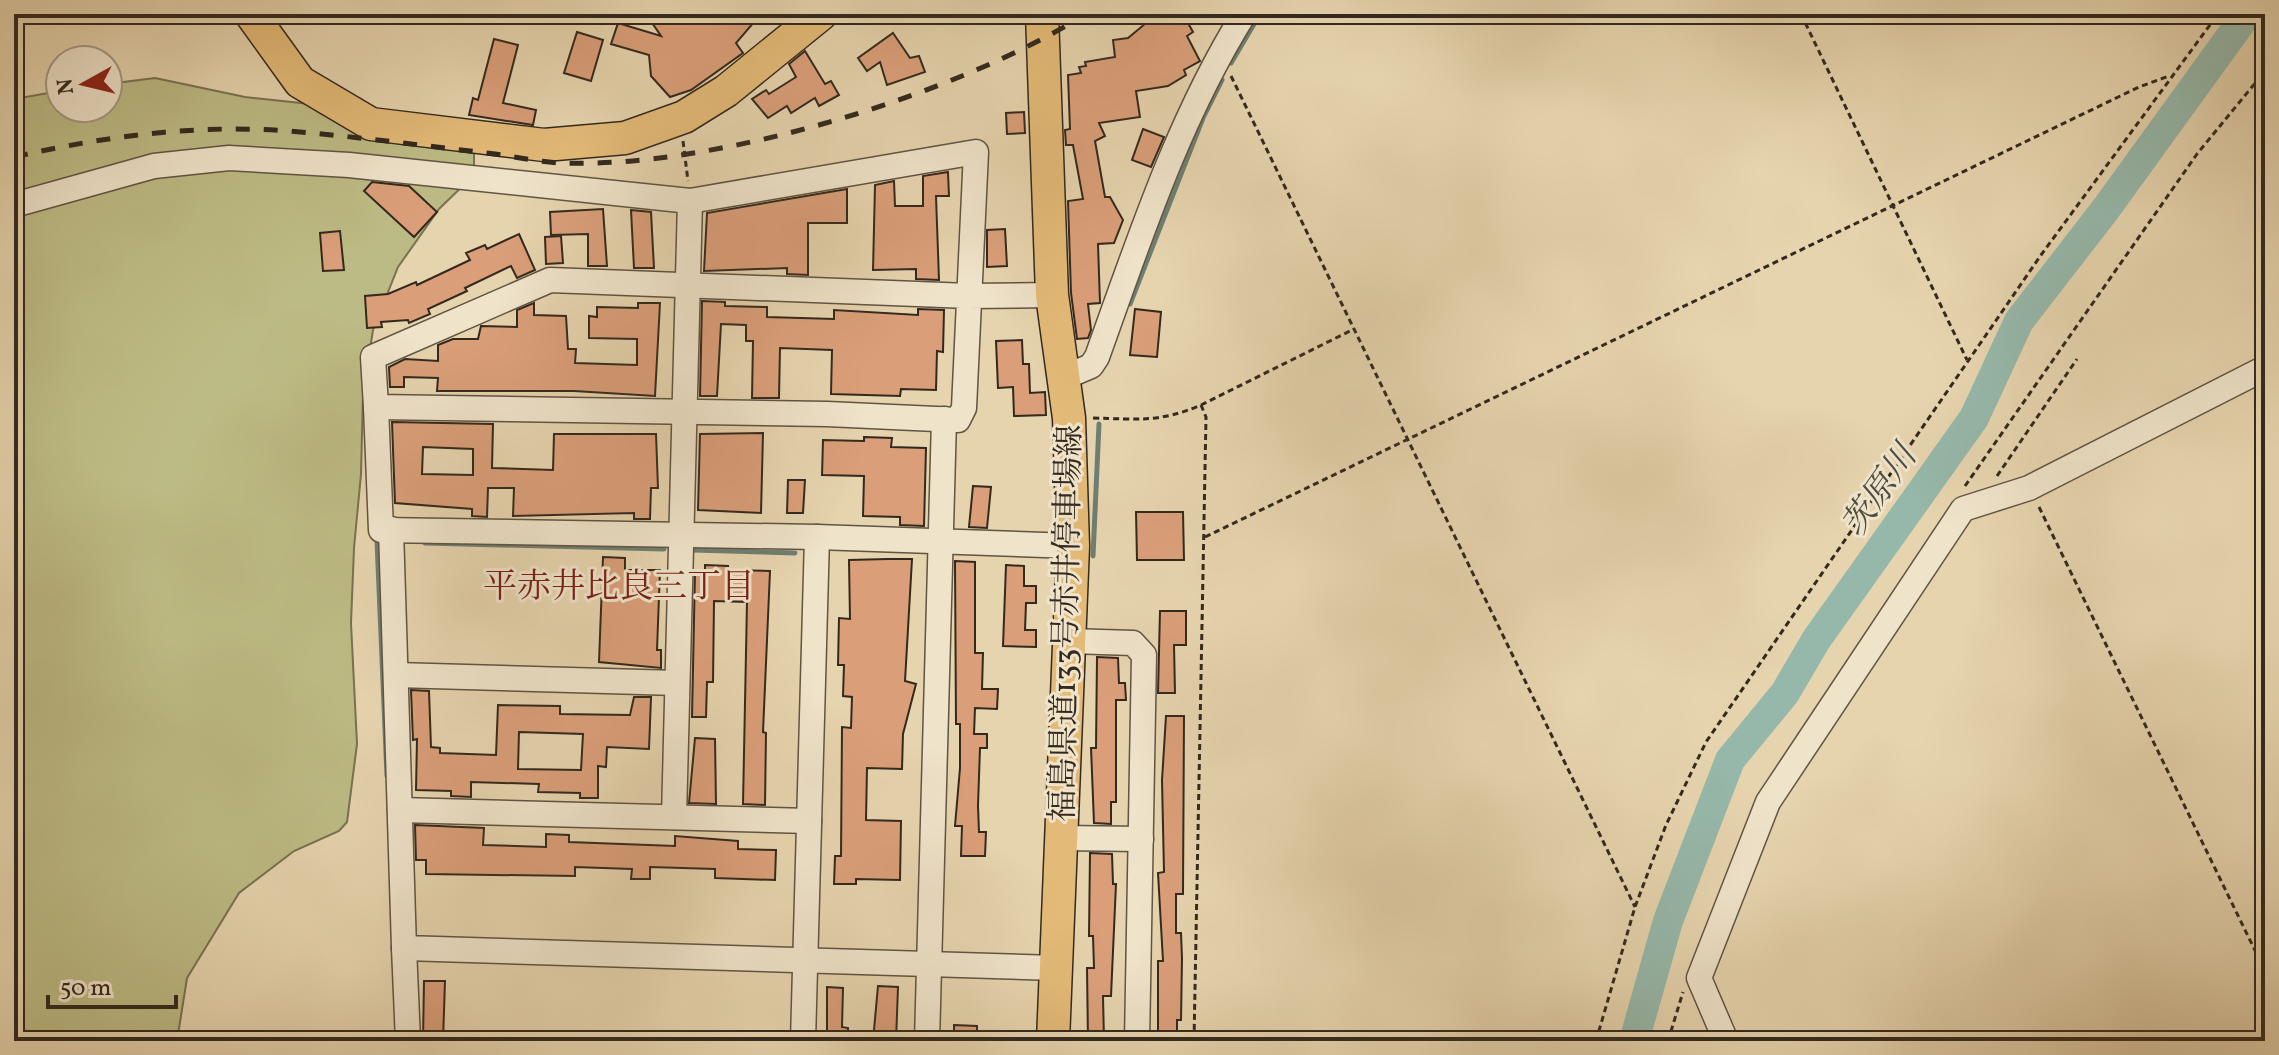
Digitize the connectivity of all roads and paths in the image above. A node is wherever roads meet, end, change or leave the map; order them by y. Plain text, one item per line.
1 (251, 14) edge
2 (821, 14) edge
3 (1042, 14) edge
4 (1244, 14) edge
5 (1801, 14) edge
6 (2218, 14) edge
7 (1221, 55) junction
8 (2169, 76) junction
9 (680, 119) junction
10 (690, 201) junction
11 (14, 205) edge
12 (1893, 206) junction
13 (686, 286) junction
14 (1052, 295) junction
15 (969, 296) junction
16 (1354, 329) junction
17 (2077, 359) dead end
18 (1967, 360) junction
19 (2265, 368) edge
20 (1065, 377) junction
21 (1201, 405) junction
22 (376, 407) junction
23 (684, 411) junction
24 (1069, 418) junction
25 (944, 419) junction
26 (1407, 439) junction
27 (2029, 488) junction
28 (1986, 502) junction
29 (391, 529) junction
30 (681, 534) junction
31 (817, 537) junction
32 (1205, 537) junction
33 (943, 540) junction
34 (1073, 546) junction
35 (1069, 641) junction
36 (396, 675) junction
37 (677, 683) junction
38 (400, 810) junction
39 (674, 817) junction
40 (809, 821) junction
41 (1061, 838) junction
42 (1141, 839) junction
43 (1635, 907) junction
44 (404, 948) junction
45 (805, 959) junction
46 (929, 963) junction
47 (1055, 968) junction
48 (2265, 971) edge
49 (408, 1041) edge
50 (803, 1041) edge
51 (927, 1041) edge
52 (1053, 1041) edge
53 (1137, 1041) edge
54 (1194, 1041) edge
55 (1596, 1041) edge
56 (1726, 1041) edge

1 - 9 main road
2 - 9 main road
3 - 14 main road, 福島県道133号赤井停車場線
4 - 7 street
5 - 12 path
6 - 8 path
7 - 16 path
7 - 20 street
8 - 12 path
8 - 18 path
9 - 10 path
10 - 11 street
10 - 13 street
10 - 15 street
12 - 18 path
12 - 26 path
13 - 15 street
13 - 22 street
13 - 23 street
14 - 15 street
14 - 20 main road, 福島県道133号赤井停車場線
15 - 25 street
16 - 21 path
16 - 26 path
17 - 28 path
18 - 43 path
19 - 27 street
20 - 24 main road, 福島県道133号赤井停車場線
21 - 24 path
21 - 32 path
22 - 23 street
22 - 29 street
23 - 25 street
23 - 30 street
24 - 34 main road, 福島県道133号赤井停車場線
25 - 33 street
26 - 32 path
26 - 43 path
27 - 28 street
27 - 48 path
28 - 56 street
29 - 30 street
29 - 36 street
30 - 31 street
30 - 37 street
31 - 33 street
31 - 40 street
32 - 54 path
33 - 34 street
33 - 46 street
34 - 35 main road, 福島県道133号赤井停車場線
35 - 41 main road, 福島県道133号赤井停車場線
35 - 42 street
36 - 37 street
36 - 38 street
37 - 39 street
38 - 39 street
38 - 44 street
39 - 40 street
40 - 45 street
41 - 42 street
41 - 47 main road, 福島県道133号赤井停車場線
42 - 53 street
43 - 55 path
44 - 45 street
44 - 49 street
45 - 46 street
45 - 50 street
46 - 47 street
46 - 51 street
47 - 52 main road, 福島県道133号赤井停車場線

